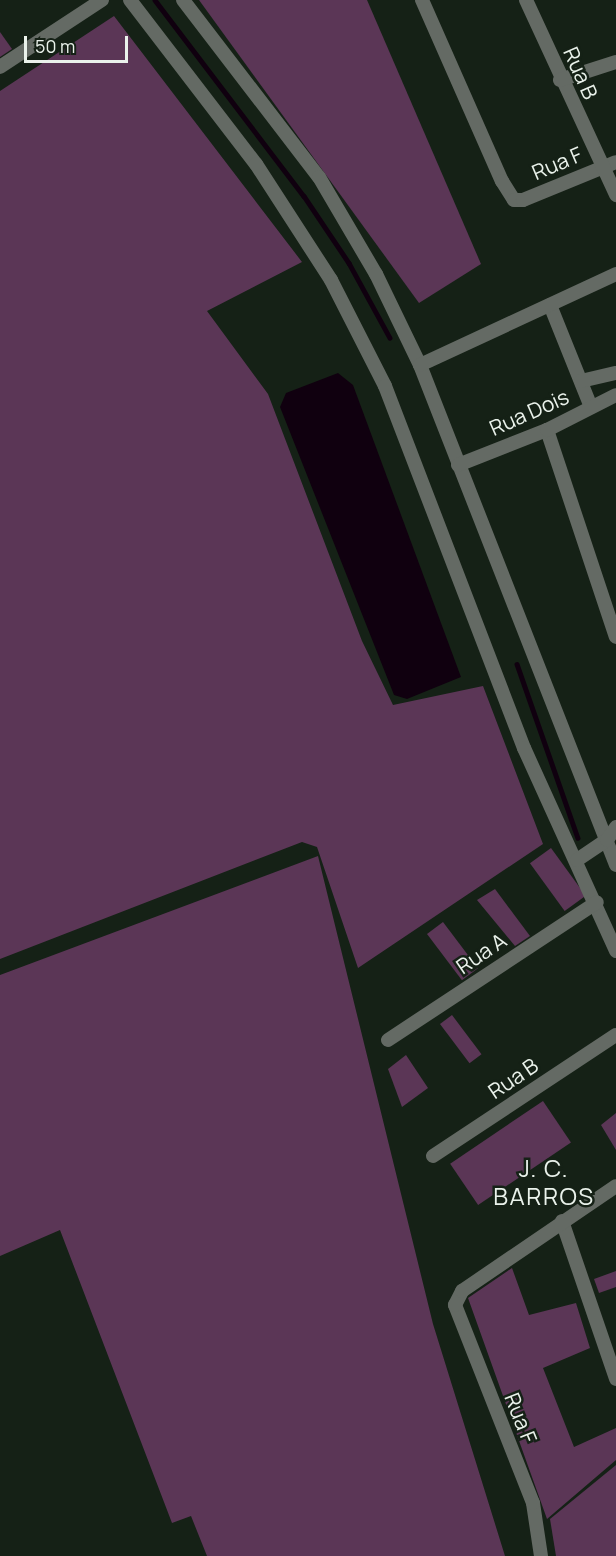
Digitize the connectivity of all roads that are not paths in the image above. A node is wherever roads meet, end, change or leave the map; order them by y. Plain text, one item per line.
1 (102, 0) edge
2 (130, 0) edge
3 (183, 0) edge
4 (422, 0) edge
5 (526, 0) edge
6 (616, 62) edge
7 (0, 67) edge
8 (560, 80) junction
9 (616, 162) edge
10 (602, 167) junction
11 (616, 195) edge
12 (616, 274) edge
13 (550, 305) junction
14 (420, 365) junction
15 (616, 373) edge
16 (581, 381) junction
17 (616, 395) edge
18 (591, 407) junction
19 (547, 430) junction
20 (458, 465) junction
21 (616, 637) edge
22 (616, 827) edge
23 (607, 840) junction
24 (577, 860) junction
25 (616, 863) edge
26 (597, 902) junction
27 (616, 951) edge
28 (616, 1035) edge
29 (388, 1040) dead end
30 (433, 1156) dead end
31 (616, 1186) edge
32 (562, 1221) junction
33 (616, 1379) edge
34 (541, 1556) edge

1 - 7 street
2 - 24 street
3 - 14 street
4 - 10 street, Rua F
5 - 8 street, Rua B
6 - 8 street
8 - 10 street, Rua B
9 - 10 street, Rua F
10 - 11 street, Rua B
12 - 13 street
13 - 14 street
13 - 16 street
14 - 20 street
15 - 16 street, Rua Dois
16 - 18 street
17 - 18 street, Rua Dois
18 - 19 street, Rua Dois
19 - 20 street, Rua Dois
19 - 21 street
20 - 23 street
22 - 23 street
23 - 24 street
23 - 25 street
24 - 26 street
26 - 27 street
26 - 29 street, Rua A
28 - 30 street, Rua B
31 - 32 street
32 - 33 street
32 - 34 street, Rua F

